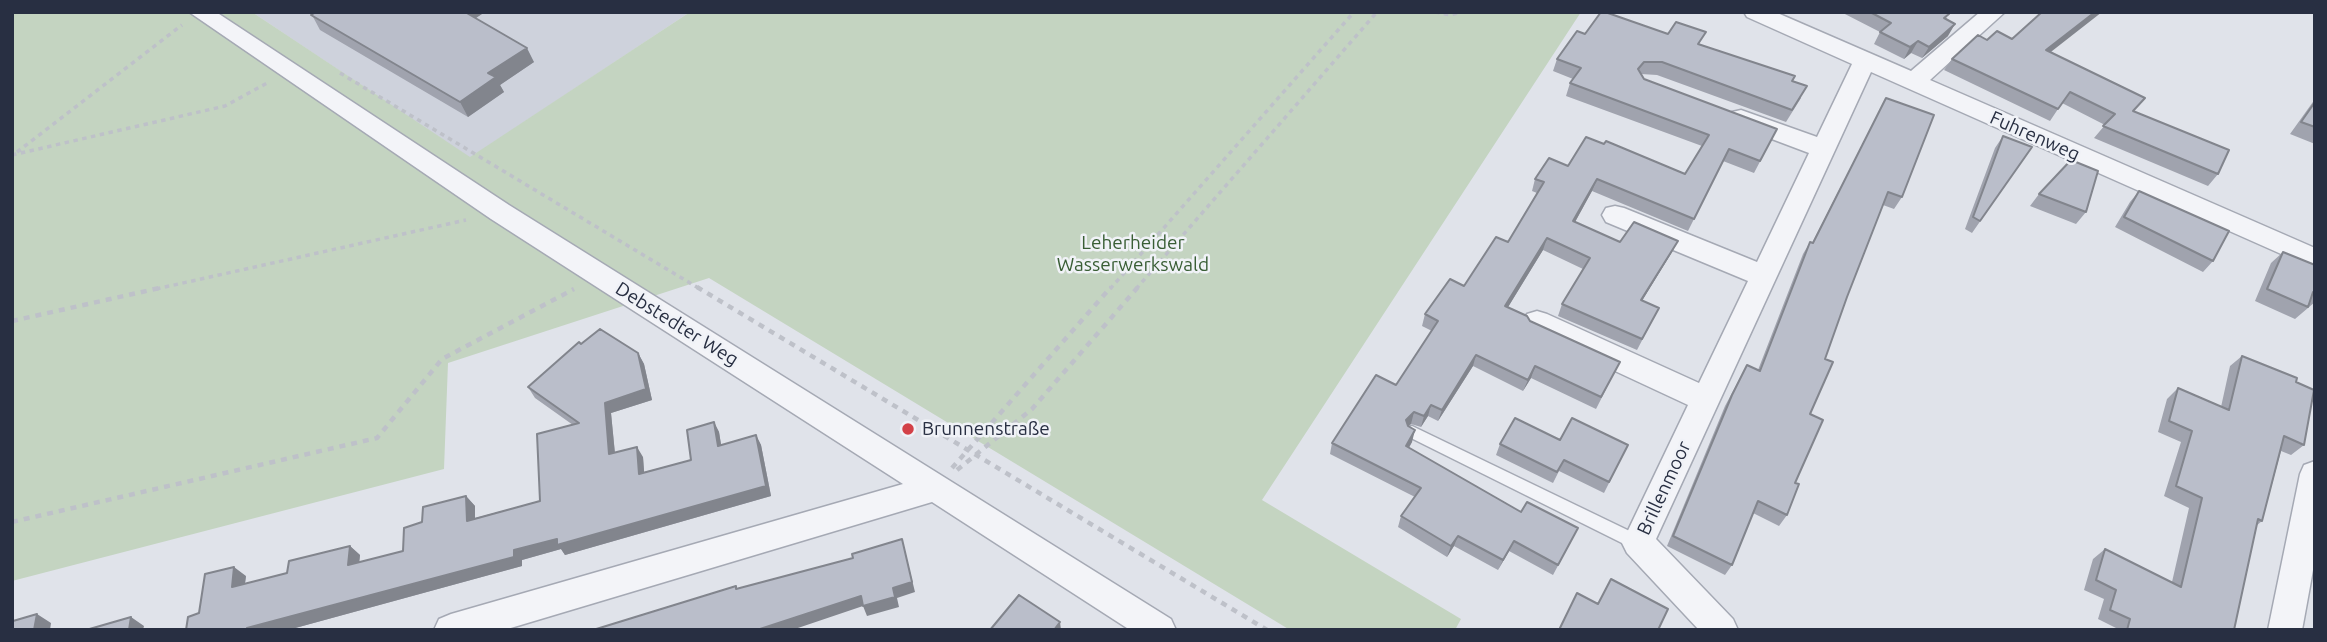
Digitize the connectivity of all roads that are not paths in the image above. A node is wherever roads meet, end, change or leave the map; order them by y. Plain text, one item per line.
1 (1755, 12) edge
2 (1994, 12) edge
3 (195, 16) edge
4 (1865, 61) junction
5 (1913, 82) junction
6 (1723, 111) edge
7 (1824, 149) junction
8 (1615, 215) dead end
9 (2315, 259) edge
10 (1763, 276) junction
11 (1537, 322) edge
12 (1706, 400) junction
13 (1412, 432) edge
14 (2315, 474) edge
15 (934, 488) junction
16 (1638, 543) junction
17 (451, 630) edge
18 (1159, 630) edge
19 (1721, 630) edge
20 (2285, 630) edge

1 - 4 street, Fuhrenweg
2 - 5 street
3 - 15 street, Debstedter Weg
4 - 5 street, Fuhrenweg
4 - 7 street, Brillenmoor
5 - 9 street, Fuhrenweg
6 - 7 street
7 - 10 street, Brillenmoor
8 - 10 street
10 - 12 street, Brillenmoor
11 - 12 street
12 - 16 street, Brillenmoor
13 - 16 lane
14 - 20 street
15 - 17 street
15 - 18 street, Debstedter Weg
16 - 19 street, Brillenmoor

